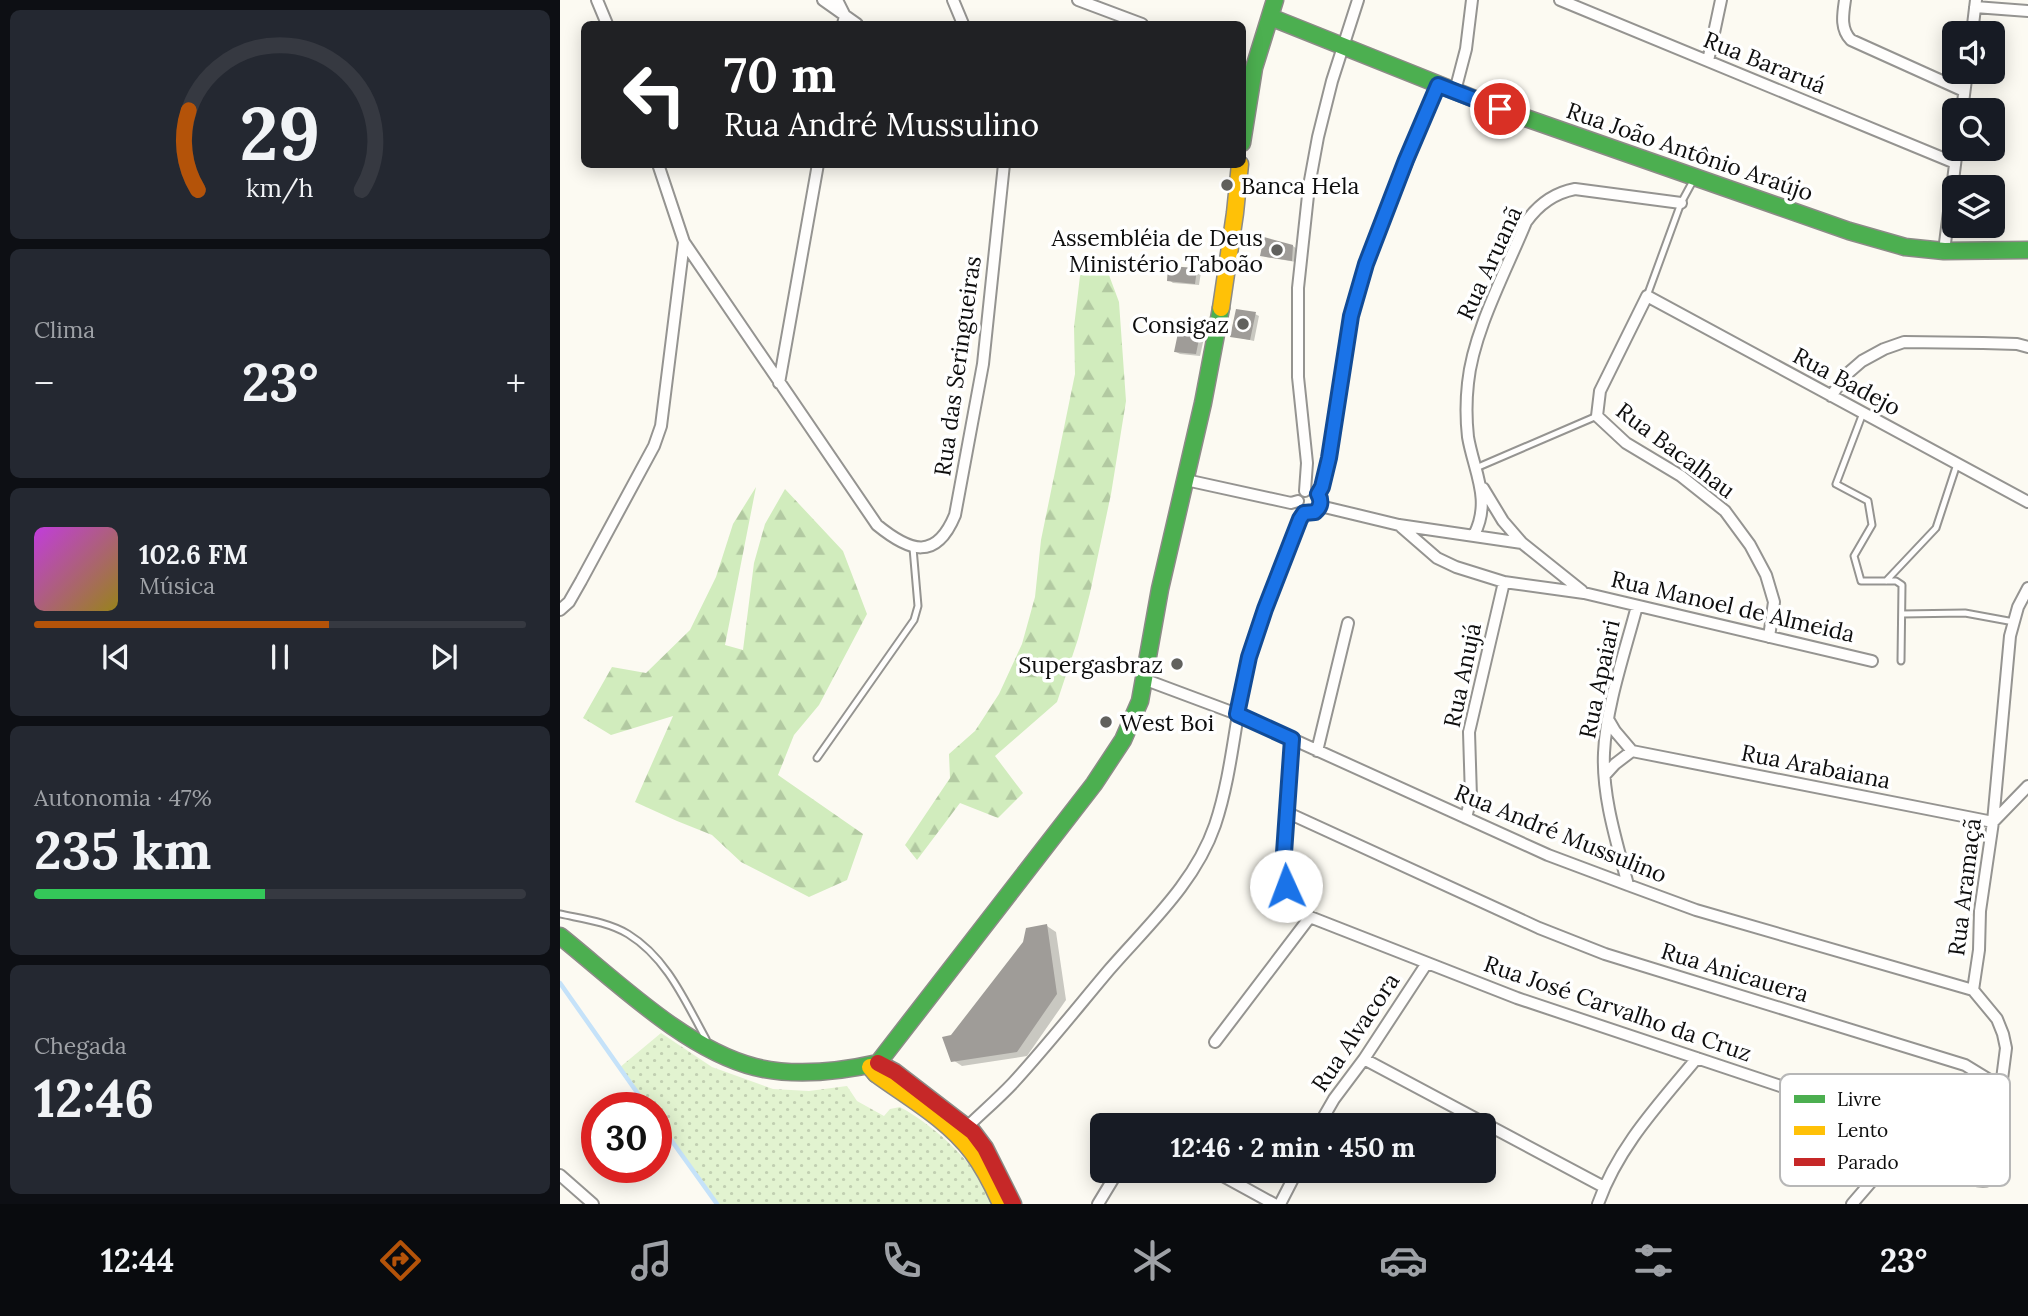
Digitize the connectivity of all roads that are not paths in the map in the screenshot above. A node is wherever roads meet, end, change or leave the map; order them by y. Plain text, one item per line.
1 (597, 0) edge
2 (823, 0) edge
3 (837, 0) edge
4 (953, 0) edge
5 (1079, 0) edge
6 (1275, 0) edge
7 (1358, 0) edge
8 (1472, 0) edge
9 (1560, 0) edge
10 (1721, 0) edge
11 (1844, 0) edge
12 (1976, 4) edge
13 (2028, 11) edge
14 (1270, 17) junction
15 (844, 20) edge
16 (606, 21) edge
17 (962, 21) edge
18 (1134, 21) edge
19 (1343, 47) junction
20 (1708, 61) junction
21 (1248, 65) edge
22 (1966, 84) edge
23 (1438, 85) junction
24 (1246, 91) edge
25 (1455, 91) junction
26 (1965, 91) junction
27 (1964, 98) edge
28 (1955, 163) joint
29 (659, 168) edge
30 (817, 168) edge
31 (1004, 168) edge
32 (1240, 168) edge
33 (1695, 176) junction
34 (1681, 203) junction
35 (684, 242) junction
36 (2028, 250) edge
37 (1944, 251) junction
38 (1647, 296) junction
39 (2028, 347) edge
40 (779, 383) junction
41 (1830, 396) junction
42 (1863, 413) junction
43 (1597, 416) junction
44 (1957, 463) junction
45 (1476, 468) junction
46 (1186, 480) junction
47 (1480, 482) junction
48 (1305, 491) junction
49 (1318, 494) junction
50 (1298, 501) junction
51 (2028, 502) edge
52 (1320, 506) junction
53 (1304, 513) junction
54 (1399, 525) junction
55 (1474, 535) junction
56 (1522, 543) junction
57 (913, 547) junction
58 (1886, 581) junction
59 (1504, 582) junction
60 (2028, 589) edge
61 (1584, 593) junction
62 (1637, 606) junction
63 (560, 610) edge
64 (1902, 614) junction
65 (2014, 622) junction
66 (1348, 623) dead end
67 (1769, 636) junction
68 (1872, 661) dead end
69 (1901, 661) dead end
70 (1146, 680) junction
71 (1237, 714) junction
72 (1608, 719) junction
73 (1292, 739) junction
74 (1317, 751) junction
75 (1632, 751) junction
76 (817, 758) dead end
77 (1605, 775) junction
78 (2028, 786) edge
79 (1286, 812) junction
80 (1466, 818) junction
81 (1993, 822) junction
82 (1628, 885) junction
83 (560, 914) edge
84 (1310, 917) junction
85 (560, 936) edge
86 (1427, 963) junction
87 (1973, 989) junction
88 (1215, 1042) dead end
89 (711, 1048) junction
90 (1697, 1058) junction
91 (1364, 1059) junction
92 (874, 1068) junction
93 (1980, 1074) edge
94 (2003, 1074) edge
95 (1780, 1086) edge
96 (1326, 1113) edge
97 (963, 1131) junction
98 (560, 1175) edge
99 (1111, 1183) edge
100 (1236, 1183) edge
101 (1291, 1183) edge
102 (1604, 1186) junction
103 (1868, 1186) edge
104 (593, 1204) edge
105 (1000, 1204) edge
106 (1013, 1204) edge
107 (1098, 1204) edge
108 (1274, 1204) edge
109 (1280, 1204) edge
110 (1598, 1204) edge
111 (1852, 1204) edge

1 - 16 street
2 - 15 street
3 - 15 street
4 - 17 street
5 - 18 street
6 - 14 main road
7 - 19 street
8 - 25 street
9 - 20 street, Rua Bararuá
10 - 20 street
11 - 26 street
12 - 13 street
14 - 19 main road, Rua João Antônio Araújo
14 - 21 main road
19 - 23 main road, Rua João Antônio Araújo
19 - 48 street
20 - 28 street, Rua Bararuá
21 - 24 main road
22 - 26 street
23 - 25 main road, Rua João Antônio Araújo
23 - 49 street
25 - 33 main road, Rua João Antônio Araújo
26 - 27 street
28 - 37 street
29 - 35 street
30 - 40 street
31 - 57 street, Rua das Seringueiras
32 - 46 main road
33 - 34 lane
33 - 37 main road, Rua João Antônio Araújo
34 - 38 lane
34 - 45 street, Rua Aruanã
35 - 40 street
35 - 63 street
36 - 37 main road, Rua João Antônio Araújo
38 - 41 street, Rua Badejo
38 - 43 street, Rua Bacalhau
39 - 41 street
40 - 57 street
41 - 42 street, Rua Badejo
42 - 44 street, Rua Badejo
42 - 58 lane
43 - 45 lane
43 - 67 street, Rua Bacalhau
44 - 51 street, Rua Badejo
44 - 58 lane
45 - 47 street, Rua Aruanã
46 - 50 street
46 - 70 main road
47 - 55 street, Rua Aruanã
47 - 56 street, Rua Aruanã
48 - 49 street
48 - 50 street
49 - 52 street
50 - 53 street
52 - 53 street
52 - 54 street, Rua Manoel de Almeida
53 - 71 street
54 - 55 street, Rua Manoel de Almeida
54 - 59 street, Rua Manoel de Almeida
55 - 56 street, Rua Manoel de Almeida
56 - 61 street, Rua Manoel de Almeida
57 - 76 lane
58 - 64 lane
59 - 61 street, Rua Manoel de Almeida
59 - 80 street, Rua Anujá
60 - 65 street, Rua Aramaçã
61 - 62 street, Rua Manoel de Almeida
62 - 67 street, Rua Manoel de Almeida
62 - 72 street, Rua Apaiari
64 - 65 lane
64 - 69 lane
65 - 81 street, Rua Aramaçã
66 - 74 street
67 - 68 street, Rua Manoel de Almeida
70 - 71 street, Rua André Mussulino
70 - 92 main road
71 - 73 street, Rua André Mussulino
71 - 97 street
72 - 75 street
72 - 77 street, Rua Apaiari
73 - 74 street, Rua André Mussulino
73 - 79 street
74 - 80 street, Rua André Mussulino
75 - 77 street
75 - 81 street, Rua Arabaiana
77 - 82 street, Rua Apaiari
78 - 81 street
79 - 84 street
79 - 93 street, Rua Anicauera
80 - 82 street, Rua André Mussulino
81 - 87 street, Rua Aramaçã
82 - 87 street, Rua André Mussulino
83 - 89 lane
84 - 86 street, Rua José Carvalho da Cruz
84 - 88 street
85 - 89 main road
86 - 90 street, Rua José Carvalho da Cruz
86 - 91 street, Rua Alvacora
87 - 94 street, Rua Aramaçã
89 - 92 main road
90 - 95 street, Rua José Carvalho da Cruz
90 - 102 street
91 - 96 street, Rua Alvacora
91 - 102 street
92 - 97 main road
97 - 105 main road
97 - 106 main road
98 - 104 street
99 - 107 street
100 - 108 street
101 - 109 street
102 - 110 street
103 - 111 street

